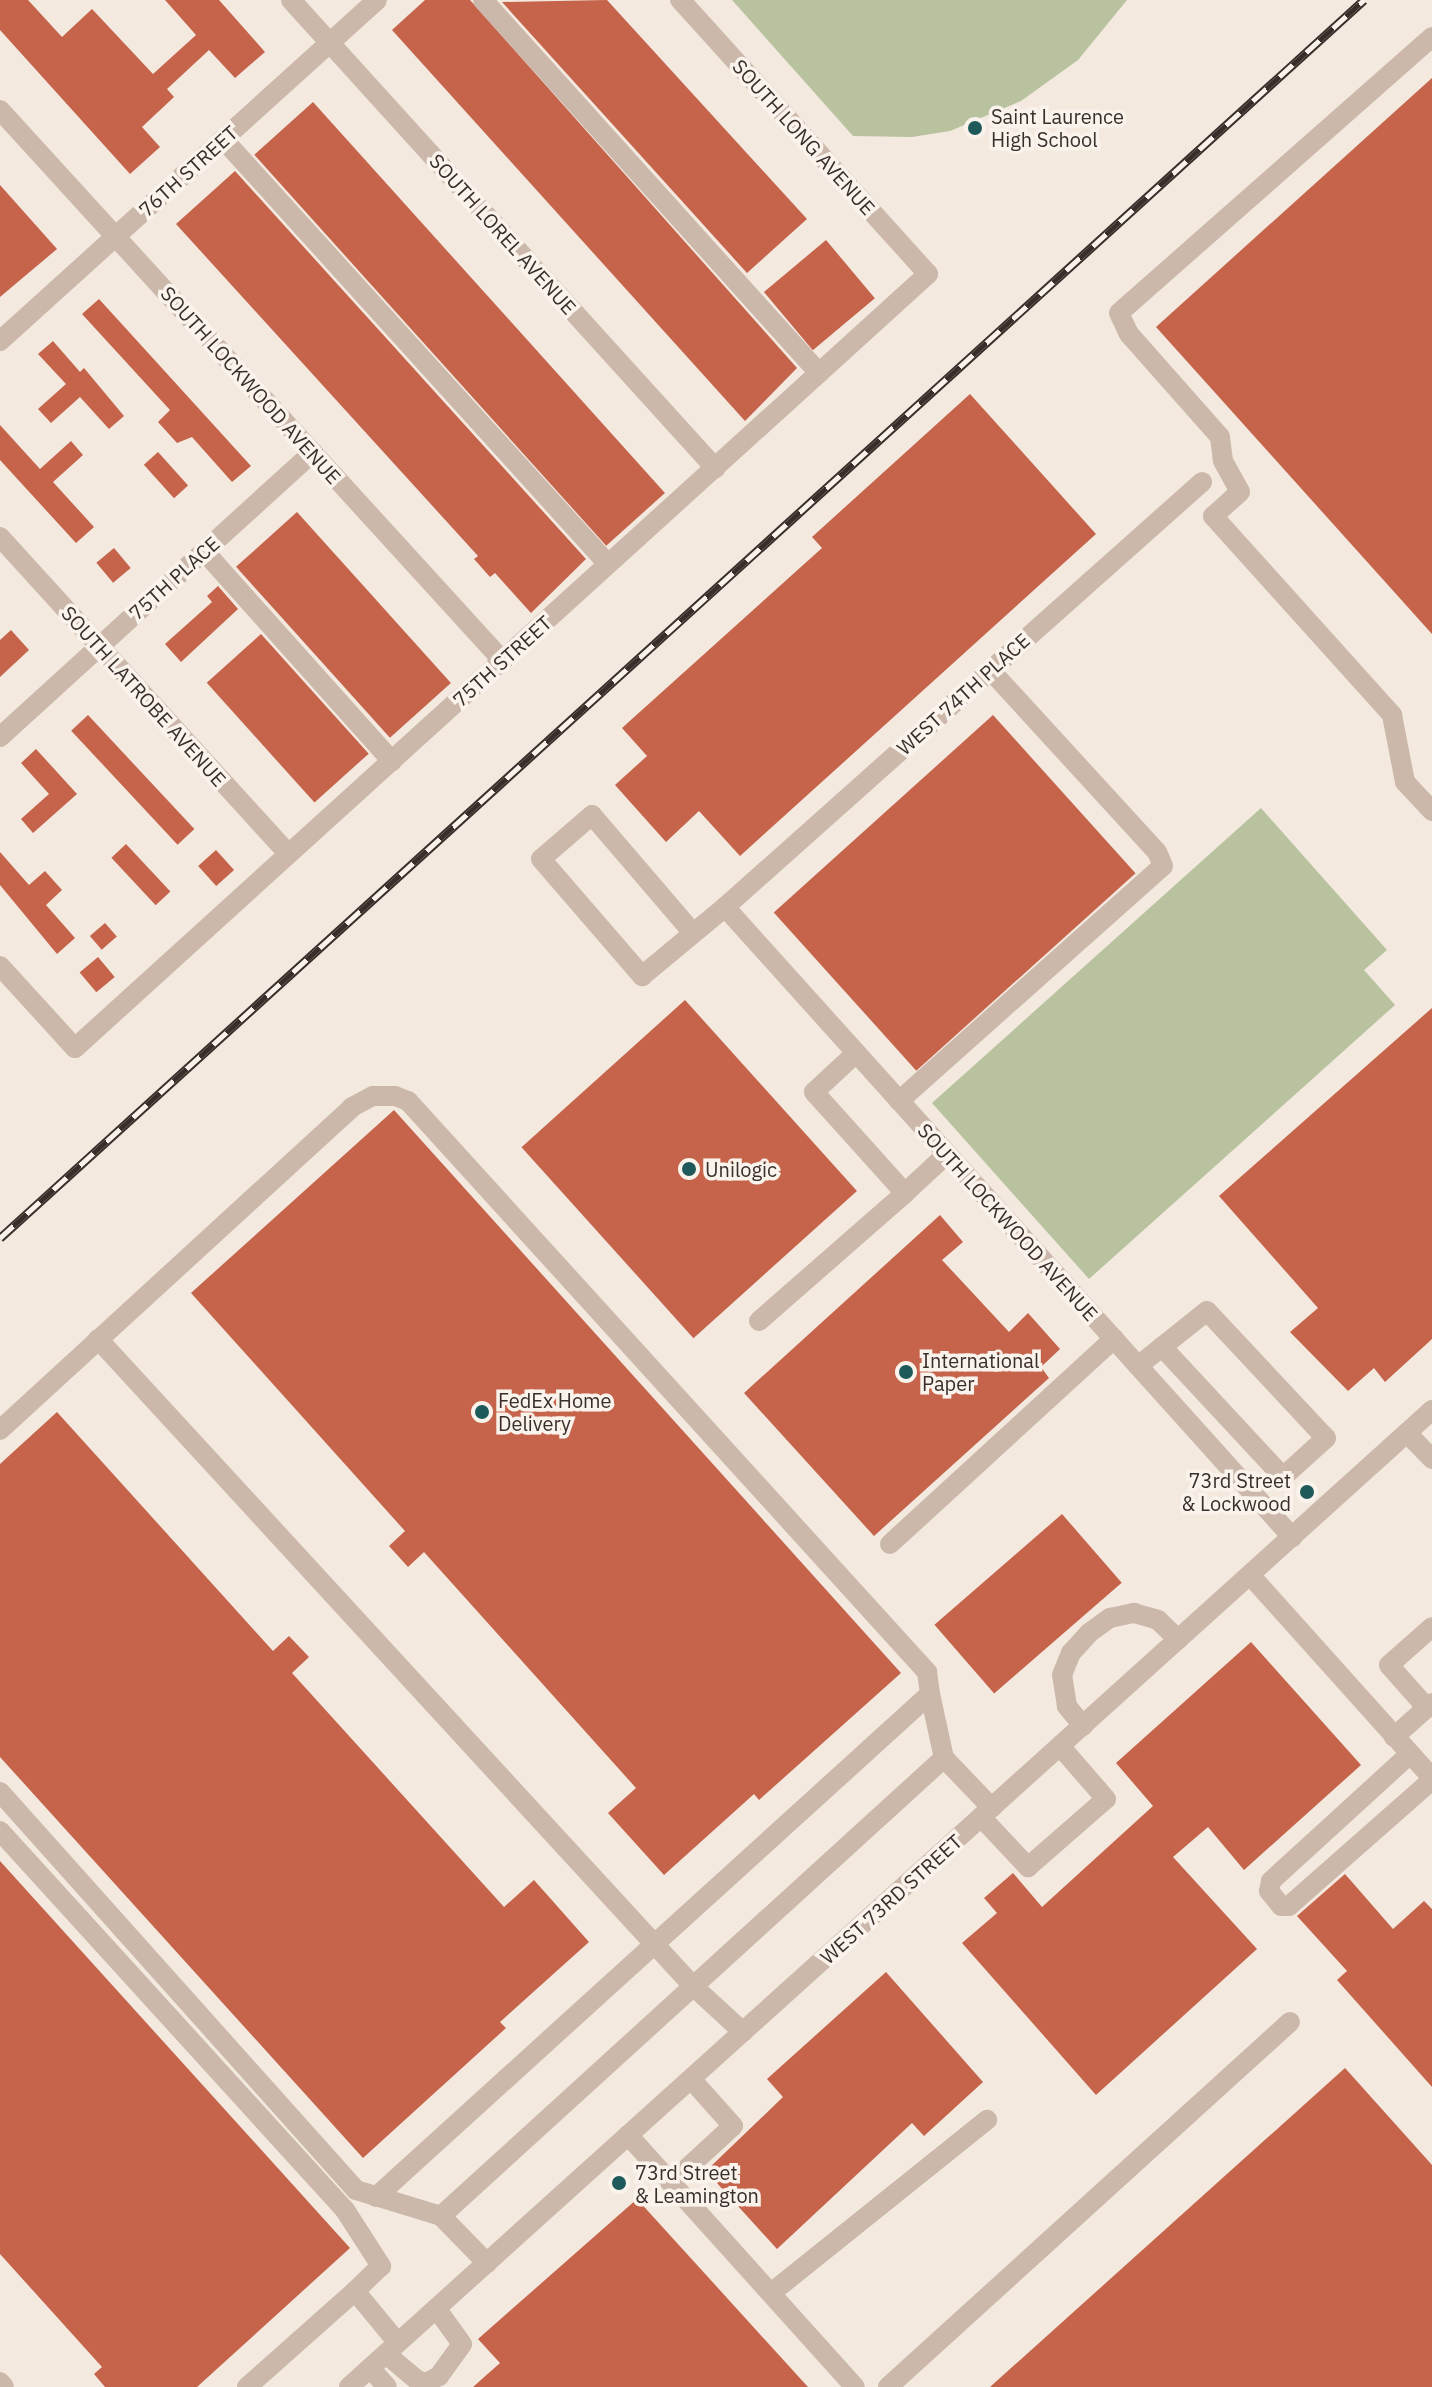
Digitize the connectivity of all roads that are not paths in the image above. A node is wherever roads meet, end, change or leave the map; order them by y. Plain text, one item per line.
1 (291, 0) edge
2 (377, 0) edge
3 (483, 0) edge
4 (680, 0) edge
5 (1432, 37) edge
6 (330, 43) junction
7 (0, 110) edge
8 (223, 139) junction
9 (116, 237) junction
10 (928, 274) joint
11 (2, 335) edge
12 (819, 373) junction
13 (313, 452) junction
14 (715, 468) junction
15 (1202, 482) dead end
16 (0, 537) edge
17 (204, 551) junction
18 (608, 564) junction
19 (99, 646) junction
20 (503, 661) junction
21 (990, 670) junction
22 (0, 737) edge
23 (392, 761) junction
24 (1432, 811) edge
25 (288, 854) junction
26 (725, 907) junction
27 (693, 933) junction
28 (0, 966) edge
29 (856, 1053) junction
30 (899, 1101) junction
31 (947, 1154) junction
32 (905, 1193) junction
33 (759, 1321) dead end
34 (98, 1339) junction
35 (1114, 1339) junction
36 (1162, 1347) junction
37 (1138, 1366) junction
38 (1432, 1410) edge
39 (0, 1430) edge
40 (1407, 1433) junction
41 (1432, 1459) edge
42 (1292, 1537) junction
43 (890, 1544) dead end
44 (1250, 1575) junction
45 (1432, 1627) edge
46 (1178, 1639) junction
47 (930, 1694) junction
48 (1430, 1706) edge
49 (1083, 1726) junction
50 (1394, 1737) junction
51 (1060, 1746) junction
52 (1410, 1754) junction
53 (944, 1758) junction
54 (1432, 1779) edge
55 (0, 1792) edge
56 (986, 1812) junction
57 (0, 1831) edge
58 (655, 1945) junction
59 (693, 1986) junction
60 (1290, 2022) dead end
61 (743, 2032) junction
62 (691, 2079) junction
63 (987, 2120) dead end
64 (628, 2135) junction
65 (671, 2183) junction
66 (376, 2197) junction
67 (441, 2216) junction
68 (487, 2263) junction
69 (355, 2291) junction
70 (771, 2293) junction
71 (436, 2308) junction
72 (392, 2348) junction
73 (370, 2368) junction
74 (0, 2382) edge
75 (4, 2387) edge
76 (247, 2387) edge
77 (349, 2387) edge
78 (387, 2387) edge
79 (855, 2387) edge
80 (888, 2387) edge

1 - 6 street, SOUTH LOREL AVENUE
2 - 6 street, 76TH STREET
3 - 12 street
4 - 10 street, SOUTH LONG AVENUE
5 - 24 street
6 - 8 street, 76TH STREET
6 - 14 street, SOUTH LOREL AVENUE
7 - 9 street, SOUTH LOCKWOOD AVENUE
8 - 9 street, 76TH STREET
8 - 18 street
9 - 11 street, 76TH STREET
9 - 13 street, SOUTH LOCKWOOD AVENUE
10 - 12 street, 75TH STREET
12 - 14 street, 75TH STREET
13 - 17 street, 75TH PLACE
13 - 20 street, SOUTH LOCKWOOD AVENUE
14 - 18 street, 75TH STREET
15 - 21 street, WEST 74TH PLACE
16 - 19 street, SOUTH LATROBE AVENUE
17 - 19 street, 75TH PLACE
17 - 23 street
18 - 20 street, 75TH STREET
19 - 22 street, 75TH PLACE
19 - 25 street, SOUTH LATROBE AVENUE
20 - 23 street, 75TH STREET
21 - 26 street, WEST 74TH PLACE
21 - 30 street
23 - 25 street, 75TH STREET
25 - 28 street, 75TH STREET
26 - 27 street, WEST 74TH PLACE
26 - 29 street, SOUTH LOCKWOOD AVENUE
27 - 27 street, WEST 74TH PLACE
29 - 30 street, SOUTH LOCKWOOD AVENUE
29 - 32 street
30 - 31 street, SOUTH LOCKWOOD AVENUE
31 - 32 street
31 - 35 street, SOUTH LOCKWOOD AVENUE
32 - 33 street
34 - 39 street
34 - 47 street
34 - 58 street
35 - 37 street, SOUTH LOCKWOOD AVENUE
35 - 43 street
36 - 36 street
36 - 37 street
37 - 42 street, SOUTH LOCKWOOD AVENUE
38 - 40 street, WEST 73RD STREET
40 - 41 street
40 - 42 street, WEST 73RD STREET
42 - 44 street, WEST 73RD STREET
44 - 46 street, WEST 73RD STREET
44 - 50 street
45 - 48 street
46 - 49 street, WEST 73RD STREET
46 - 49 street
47 - 53 street
47 - 58 street
48 - 50 street
49 - 51 street, WEST 73RD STREET
50 - 52 street
51 - 56 street, WEST 73RD STREET
51 - 56 street
52 - 54 street
52 - 54 street
53 - 56 street
53 - 59 street
55 - 66 street
56 - 61 street, WEST 73RD STREET
57 - 69 street
58 - 59 street
58 - 66 street
59 - 61 street
59 - 67 street
60 - 80 street
61 - 62 street, WEST 73RD STREET
62 - 64 street, WEST 73RD STREET
62 - 65 street
63 - 70 street
64 - 65 street
64 - 68 street, WEST 73RD STREET
65 - 70 street
66 - 67 street
67 - 68 street
68 - 71 street, WEST 73RD STREET
69 - 72 street
69 - 76 street
70 - 79 street
71 - 72 street, WEST 73RD STREET
71 - 72 street
72 - 73 street, WEST 73RD STREET
73 - 77 street, WEST 73RD STREET
73 - 78 street
74 - 75 street

